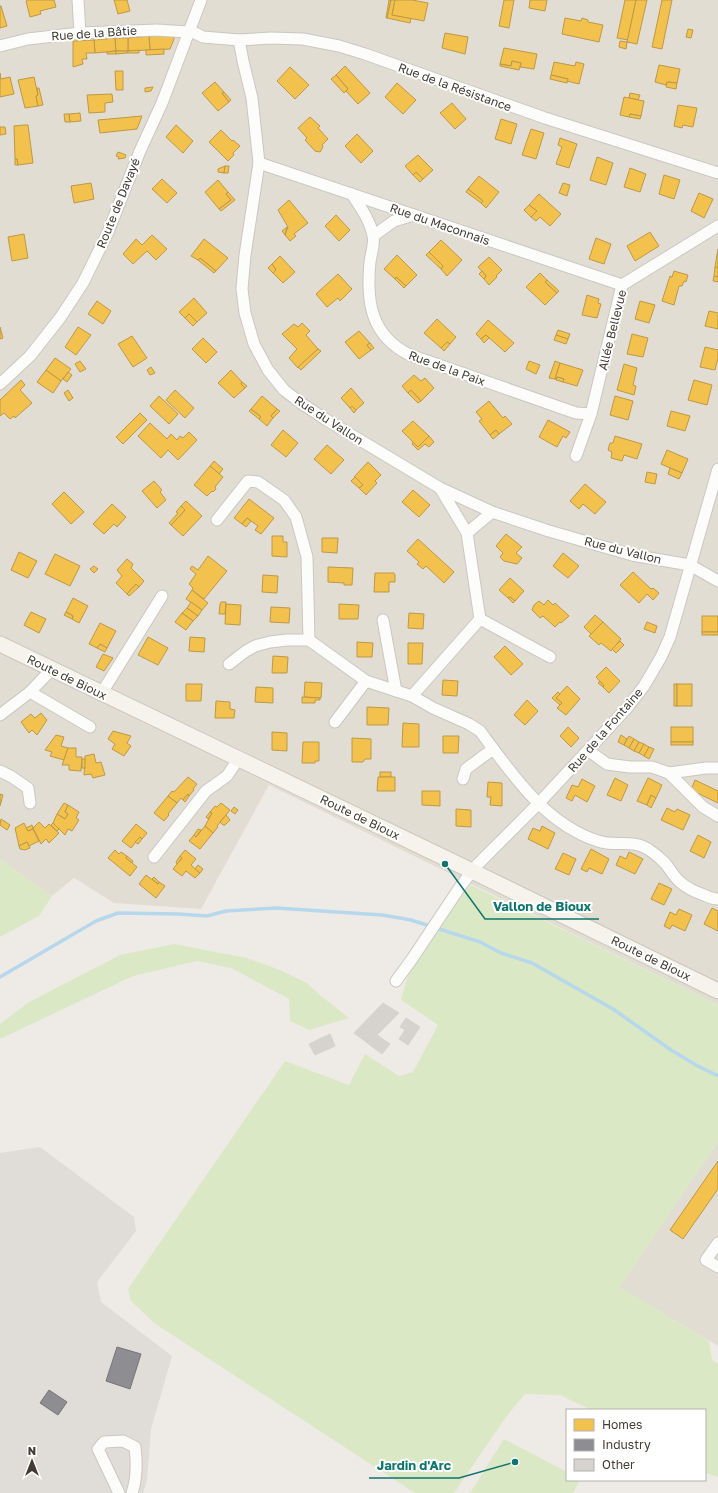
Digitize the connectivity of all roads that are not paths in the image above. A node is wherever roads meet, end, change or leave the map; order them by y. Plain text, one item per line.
1 (78, 0) edge
2 (201, 0) edge
3 (188, 32) junction
4 (80, 33) junction
5 (239, 40) junction
6 (0, 46) edge
7 (259, 162) junction
8 (718, 173) edge
9 (352, 194) junction
10 (414, 215) junction
11 (718, 226) edge
12 (373, 236) junction
13 (622, 285) junction
14 (0, 384) edge
15 (591, 414) junction
16 (576, 456) dead end
17 (718, 469) edge
18 (440, 488) junction
19 (492, 512) junction
20 (217, 520) dead end
21 (467, 533) junction
22 (690, 565) junction
23 (718, 581) edge
24 (162, 596) dead end
25 (480, 619) junction
26 (384, 620) dead end
27 (309, 640) junction
28 (0, 644) edge
29 (550, 657) dead end
30 (229, 664) dead end
31 (51, 670) junction
32 (366, 681) junction
33 (396, 691) junction
34 (30, 692) junction
35 (101, 694) junction
36 (412, 696) junction
37 (0, 715) edge
38 (335, 722) dead end
39 (90, 727) dead end
40 (493, 750) junction
41 (589, 751) junction
42 (239, 758) junction
43 (718, 768) edge
44 (0, 771) edge
45 (669, 773) junction
46 (463, 779) dead end
47 (30, 803) dead end
48 (538, 804) junction
49 (718, 816) edge
50 (154, 857) dead end
51 (472, 871) junction
52 (718, 899) edge
53 (396, 981) dead end
54 (718, 991) edge
55 (718, 1243) edge
56 (718, 1267) edge
57 (119, 1493) edge
58 (132, 1493) edge

1 - 4 street
2 - 3 street, Route de Davayé
3 - 4 street, Rue de la Bâtie
3 - 5 street, Rue de la Résistance
3 - 14 street, Route de Davayé
4 - 6 street, Rue de la Bâtie
5 - 7 street, Rue du Vallon
5 - 8 street, Rue de la Résistance
7 - 9 street, Rue du Maconnais
7 - 18 street, Rue du Vallon
9 - 10 street, Rue du Maconnais
9 - 12 street, Rue de la Paix
10 - 12 street
10 - 13 street, Rue du Maconnais
11 - 13 street, Allée Bellevue
12 - 15 street, Rue de la Paix
13 - 15 street, Allée Bellevue
15 - 16 street, Allée Bellevue
17 - 22 street, Rue de la Fontaine
18 - 19 street, Rue du Vallon
18 - 21 street
19 - 21 street
19 - 22 street, Rue du Vallon
20 - 27 street
21 - 25 street
22 - 23 street, Rue du Vallon
22 - 41 street, Rue de la Fontaine
24 - 35 street
25 - 29 street
25 - 36 street
26 - 33 street
27 - 30 street
27 - 32 street
28 - 31 main road, Route de Bioux
31 - 34 street
31 - 35 main road, Route de Bioux
32 - 33 street
32 - 38 street
33 - 36 street
34 - 37 street
34 - 39 street
35 - 42 main road, Route de Bioux
36 - 40 street
40 - 46 street
40 - 48 street
41 - 45 street
41 - 48 street, Rue de la Fontaine
42 - 50 street
42 - 51 main road, Route de Bioux
43 - 45 street
44 - 47 street
45 - 49 street
48 - 51 street, Rue de la Fontaine
48 - 52 street
51 - 53 street, Rue de la Fontaine
51 - 54 main road, Route de Bioux
55 - 56 street
57 - 58 street

